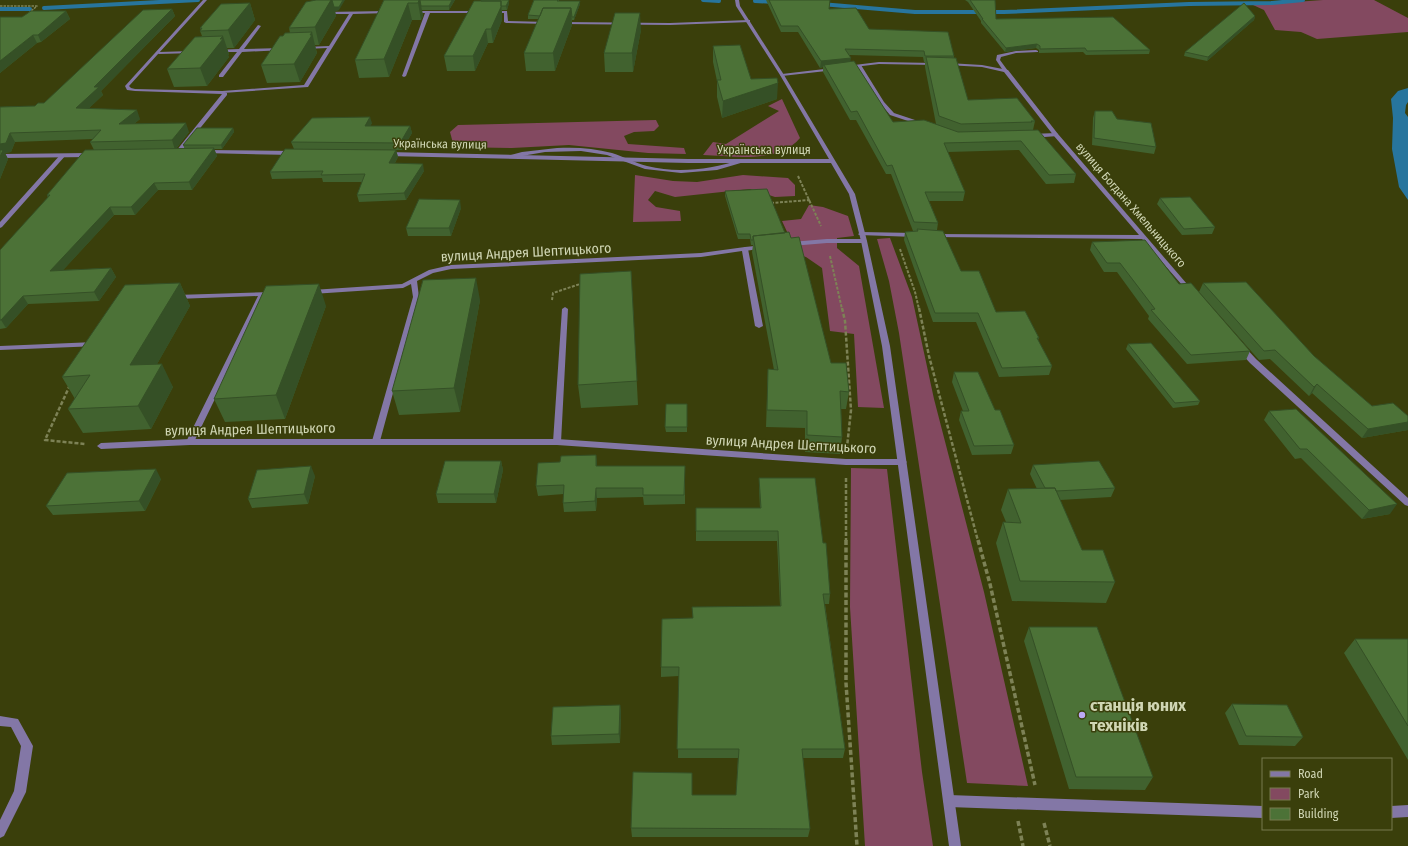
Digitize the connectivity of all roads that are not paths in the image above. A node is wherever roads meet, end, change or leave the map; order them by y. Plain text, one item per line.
1 (206, 0) edge
2 (737, 0) edge
3 (396, 12) edge
4 (409, 12) dead end
5 (428, 12) junction
6 (352, 13) junction
7 (319, 14) edge
8 (749, 21) junction
9 (259, 26) dead end
10 (285, 43) edge
11 (302, 48) edge
12 (330, 48) junction
13 (281, 49) junction
14 (288, 49) edge
15 (240, 50) junction
16 (210, 51) edge
17 (1036, 51) edge
18 (196, 52) edge
19 (159, 53) junction
20 (859, 66) junction
21 (1006, 71) junction
22 (782, 75) junction
23 (221, 76) dead end
24 (404, 76) dead end
25 (222, 92) junction
26 (929, 127) edge
27 (1056, 135) junction
28 (1026, 136) edge
29 (170, 152) edge
30 (178, 152) junction
31 (185, 152) edge
32 (200, 152) edge
33 (299, 153) edge
34 (101, 154) edge
35 (378, 154) edge
36 (63, 155) junction
37 (0, 156) edge
38 (510, 156) junction
39 (625, 160) junction
40 (832, 161) junction
41 (741, 162) junction
42 (0, 226) edge
43 (1143, 237) junction
44 (863, 238) junction
45 (782, 245) edge
46 (775, 246) edge
47 (745, 249) junction
48 (414, 280) junction
49 (301, 293) edge
50 (278, 294) edge
51 (262, 295) junction
52 (1195, 296) edge
53 (168, 297) edge
54 (565, 309) dead end
55 (759, 326) dead end
56 (100, 338) edge
57 (1237, 343) edge
58 (0, 348) edge
59 (376, 441) junction
60 (190, 442) junction
61 (557, 442) junction
62 (101, 446) road end
63 (903, 462) junction
64 (1408, 503) edge
65 (0, 721) edge
66 (949, 801) junction
67 (1408, 811) edge
68 (1262, 812) edge
69 (1392, 812) edge
70 (0, 832) edge
71 (955, 846) edge

1 - 19 street
2 - 8 street
3 - 6 street
4 - 5 street
5 - 8 street
5 - 24 street
6 - 7 street
6 - 12 street
8 - 22 street
9 - 15 street
10 - 13 street
11 - 12 street
12 - 25 street
13 - 14 street
13 - 15 street
15 - 16 street
15 - 23 street
17 - 21 street
18 - 19 street
19 - 25 street
20 - 21 street
20 - 22 street
20 - 26 street
21 - 27 street, вулиця Богдана Хмельницького
22 - 40 street
25 - 30 street
27 - 28 street
27 - 43 street, вулиця Богдана Хмельницького
29 - 30 street
30 - 31 street
32 - 33 street
34 - 36 street
35 - 38 street, Українська вулиця
36 - 37 street
36 - 42 street
38 - 39 street, Українська вулиця
38 - 39 street
39 - 41 street, Українська вулиця
39 - 41 street
40 - 41 street, Українська вулиця
40 - 44 street
43 - 44 street
43 - 52 street, вулиця Богдана Хмельницького
44 - 45 street
44 - 63 street
46 - 47 street, вулиця Андрея Шептицького
47 - 48 street, вулиця Андрея Шептицького
47 - 55 street
48 - 49 street, вулиця Андрея Шептицького
48 - 59 street
50 - 51 street
51 - 53 street
51 - 60 street
54 - 61 street
56 - 58 street
57 - 64 street
59 - 60 street, вулиця Андрея Шептицького
59 - 61 street, вулиця Андрея Шептицького
60 - 62 street, вулиця Андрея Шептицького
61 - 63 street, вулиця Андрея Шептицького
63 - 66 street
65 - 70 street
66 - 68 street
66 - 71 street
67 - 69 street

